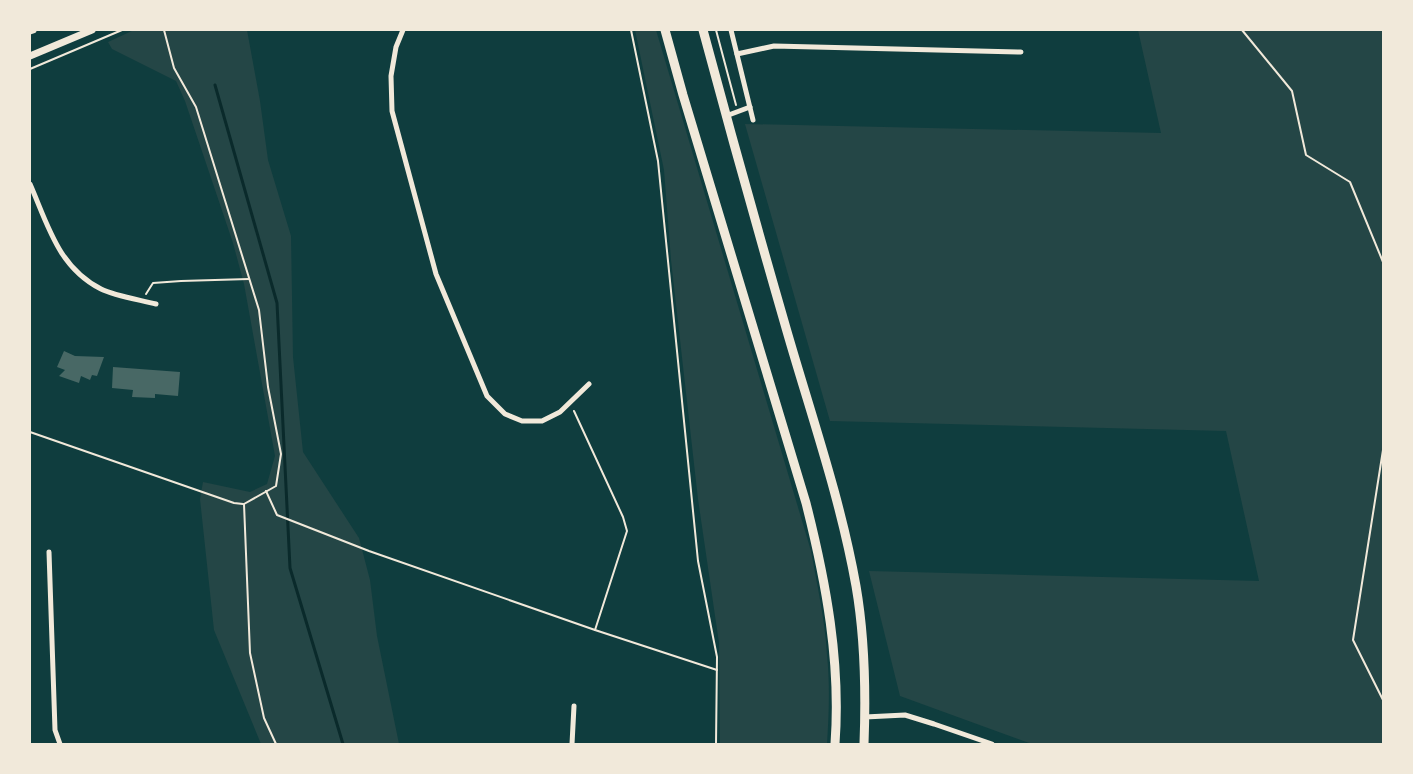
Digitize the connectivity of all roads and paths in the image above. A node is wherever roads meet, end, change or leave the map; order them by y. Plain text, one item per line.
1 (92, 30) edge
2 (122, 30) edge
3 (164, 30) edge
4 (403, 30) edge
5 (631, 30) edge
6 (665, 30) edge
7 (703, 30) edge
8 (716, 30) edge
9 (732, 30) edge
10 (1242, 30) edge
11 (1021, 52) dead end
12 (737, 54) junction
13 (30, 56) edge
14 (30, 69) edge
15 (750, 107) junction
16 (737, 112) junction
17 (726, 116) junction
18 (753, 120) dead end
19 (30, 184) edge
20 (1383, 262) edge
21 (249, 279) junction
22 (143, 300) junction
23 (156, 304) dead end
24 (589, 384) dead end
25 (570, 402) junction
26 (30, 432) edge
27 (1383, 450) edge
28 (266, 492) junction
29 (244, 504) junction
30 (48, 552) dead end
31 (596, 630) junction
32 (717, 670) junction
33 (1383, 700) edge
34 (574, 706) dead end
35 (865, 717) junction
36 (60, 744) edge
37 (276, 744) edge
38 (572, 744) edge
39 (716, 744) edge
40 (835, 744) edge
41 (864, 744) edge
42 (992, 744) edge

1 - 13 street
2 - 14 path
3 - 21 path
4 - 25 street
5 - 32 path
6 - 40 main road
7 - 17 main road
8 - 16 path
9 - 12 street
10 - 20 path
11 - 12 street
12 - 15 street
15 - 16 street
15 - 18 street
16 - 17 street
17 - 35 main road
19 - 22 street
21 - 22 path
21 - 28 path
22 - 23 street
24 - 25 street
25 - 31 path
26 - 29 path
27 - 33 path
28 - 29 path
28 - 31 path
29 - 37 path
30 - 36 street
31 - 32 path
32 - 39 path
34 - 38 street
35 - 41 main road
35 - 42 street

